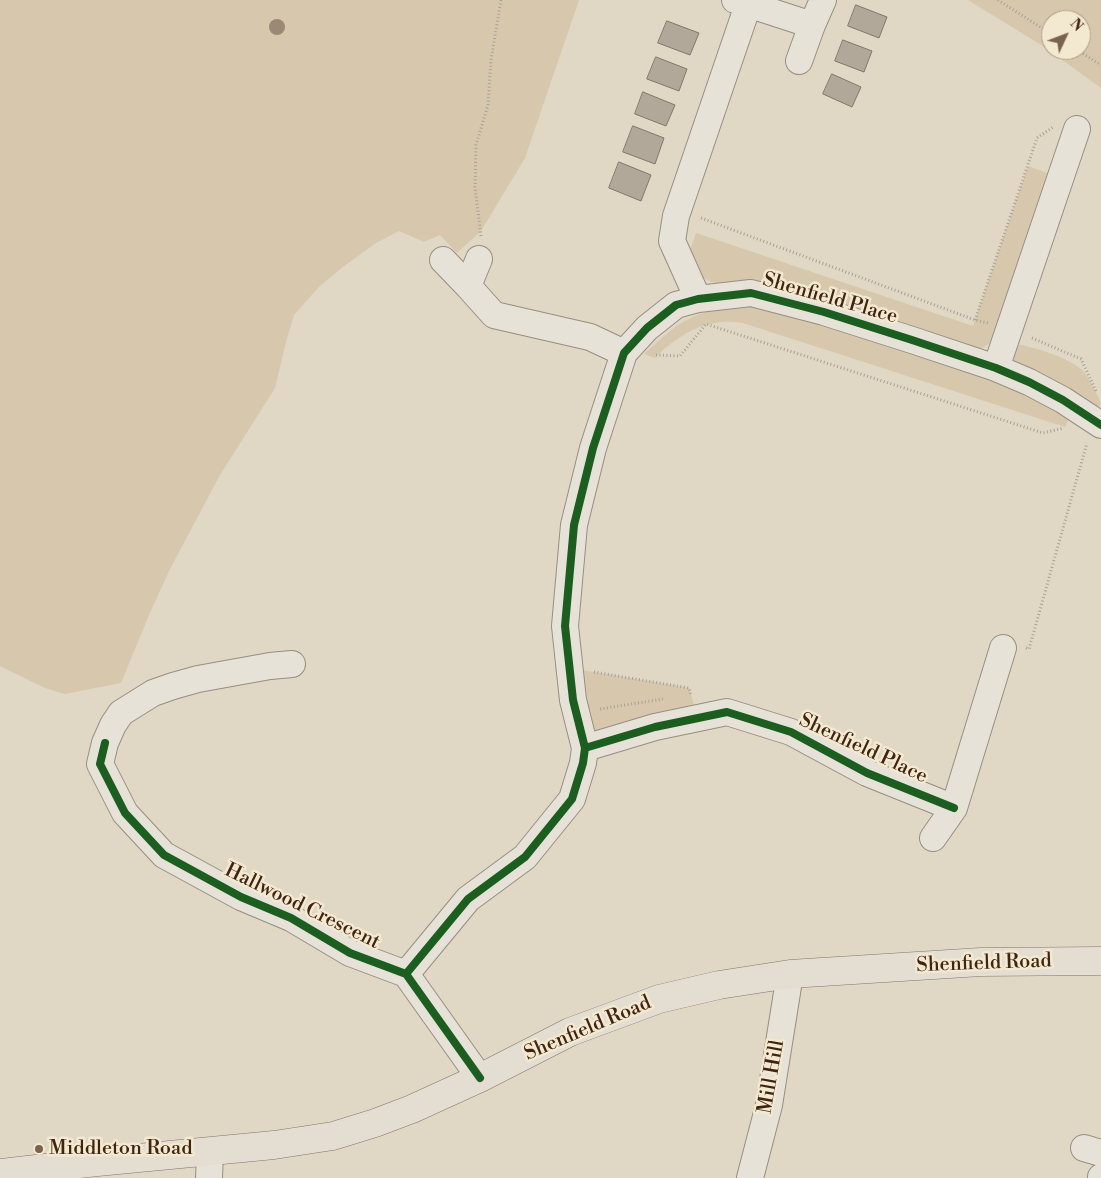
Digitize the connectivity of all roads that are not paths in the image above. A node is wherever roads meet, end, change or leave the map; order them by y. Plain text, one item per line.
1 (822, 0) edge
2 (742, 3) edge
3 (812, 26) junction
4 (799, 61) dead end
5 (1077, 129) dead end
6 (479, 259) road end
7 (443, 260) dead end
8 (468, 286) junction
9 (698, 299) junction
10 (624, 353) junction
11 (996, 368) junction
12 (1097, 423) edge
13 (1003, 648) road end
14 (292, 664) dead end
15 (585, 748) junction
16 (954, 808) junction
17 (933, 838) dead end
18 (1101, 961) edge
19 (406, 974) junction
20 (790, 974) junction
21 (480, 1078) junction
22 (210, 1165) edge
23 (0, 1173) edge
24 (750, 1178) edge

1 - 3 street
2 - 3 street
2 - 9 street
3 - 4 street
5 - 11 street
6 - 8 street
7 - 8 street
8 - 10 street
9 - 10 street, Shenfield Place
9 - 11 street, Shenfield Place
10 - 15 street, Shenfield Place
11 - 12 street, Shenfield Place
13 - 16 street
14 - 19 street, Hallwood Crescent
15 - 16 street, Shenfield Place
15 - 19 street, Shenfield Place
16 - 17 street
18 - 20 main road, Shenfield Road
19 - 21 street
20 - 21 main road, Shenfield Road
20 - 24 street, Mill Hill
21 - 22 main road, Shenfield Road
22 - 23 main road, Shenfield Road

